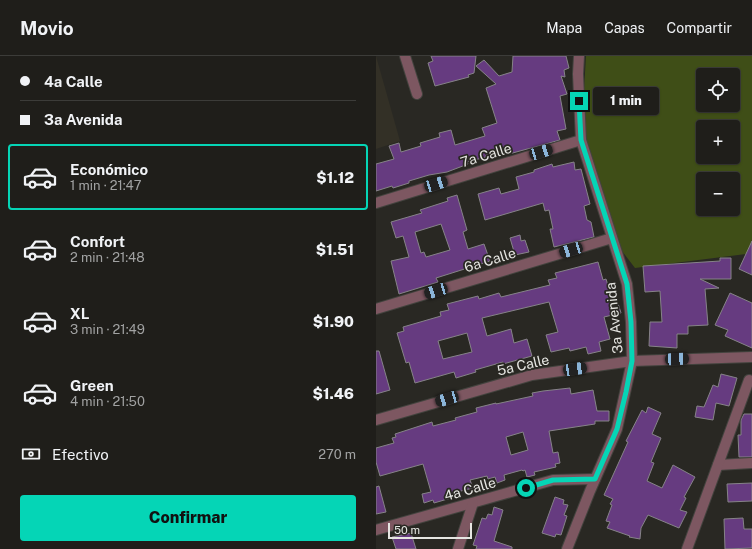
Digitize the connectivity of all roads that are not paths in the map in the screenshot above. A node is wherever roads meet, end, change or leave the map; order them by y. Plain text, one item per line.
1 (405, 56) edge
2 (580, 56) edge
3 (417, 94) dead end
4 (581, 140) junction
5 (376, 203) edge
6 (612, 238) junction
7 (376, 309) edge
8 (752, 357) edge
9 (632, 361) junction
10 (749, 380) dead end
11 (376, 420) edge
12 (752, 463) edge
13 (718, 465) junction
14 (595, 479) junction
15 (473, 503) junction
16 (376, 530) edge
17 (458, 549) edge
18 (567, 549) edge
19 (687, 549) edge

1 - 3 street
2 - 4 street, 3a Avenida
4 - 5 street, 7a Calle
4 - 6 street, 3a Avenida
6 - 7 street, 6a Calle
6 - 9 street, 3a Avenida
8 - 9 street, 5a Calle
9 - 11 street, 5a Calle
9 - 14 street, 3a Avenida
10 - 13 street
12 - 13 street
13 - 19 street
14 - 15 street, 4a Calle
14 - 18 street, 3a Avenida
15 - 16 street, 4a Calle
15 - 17 street

